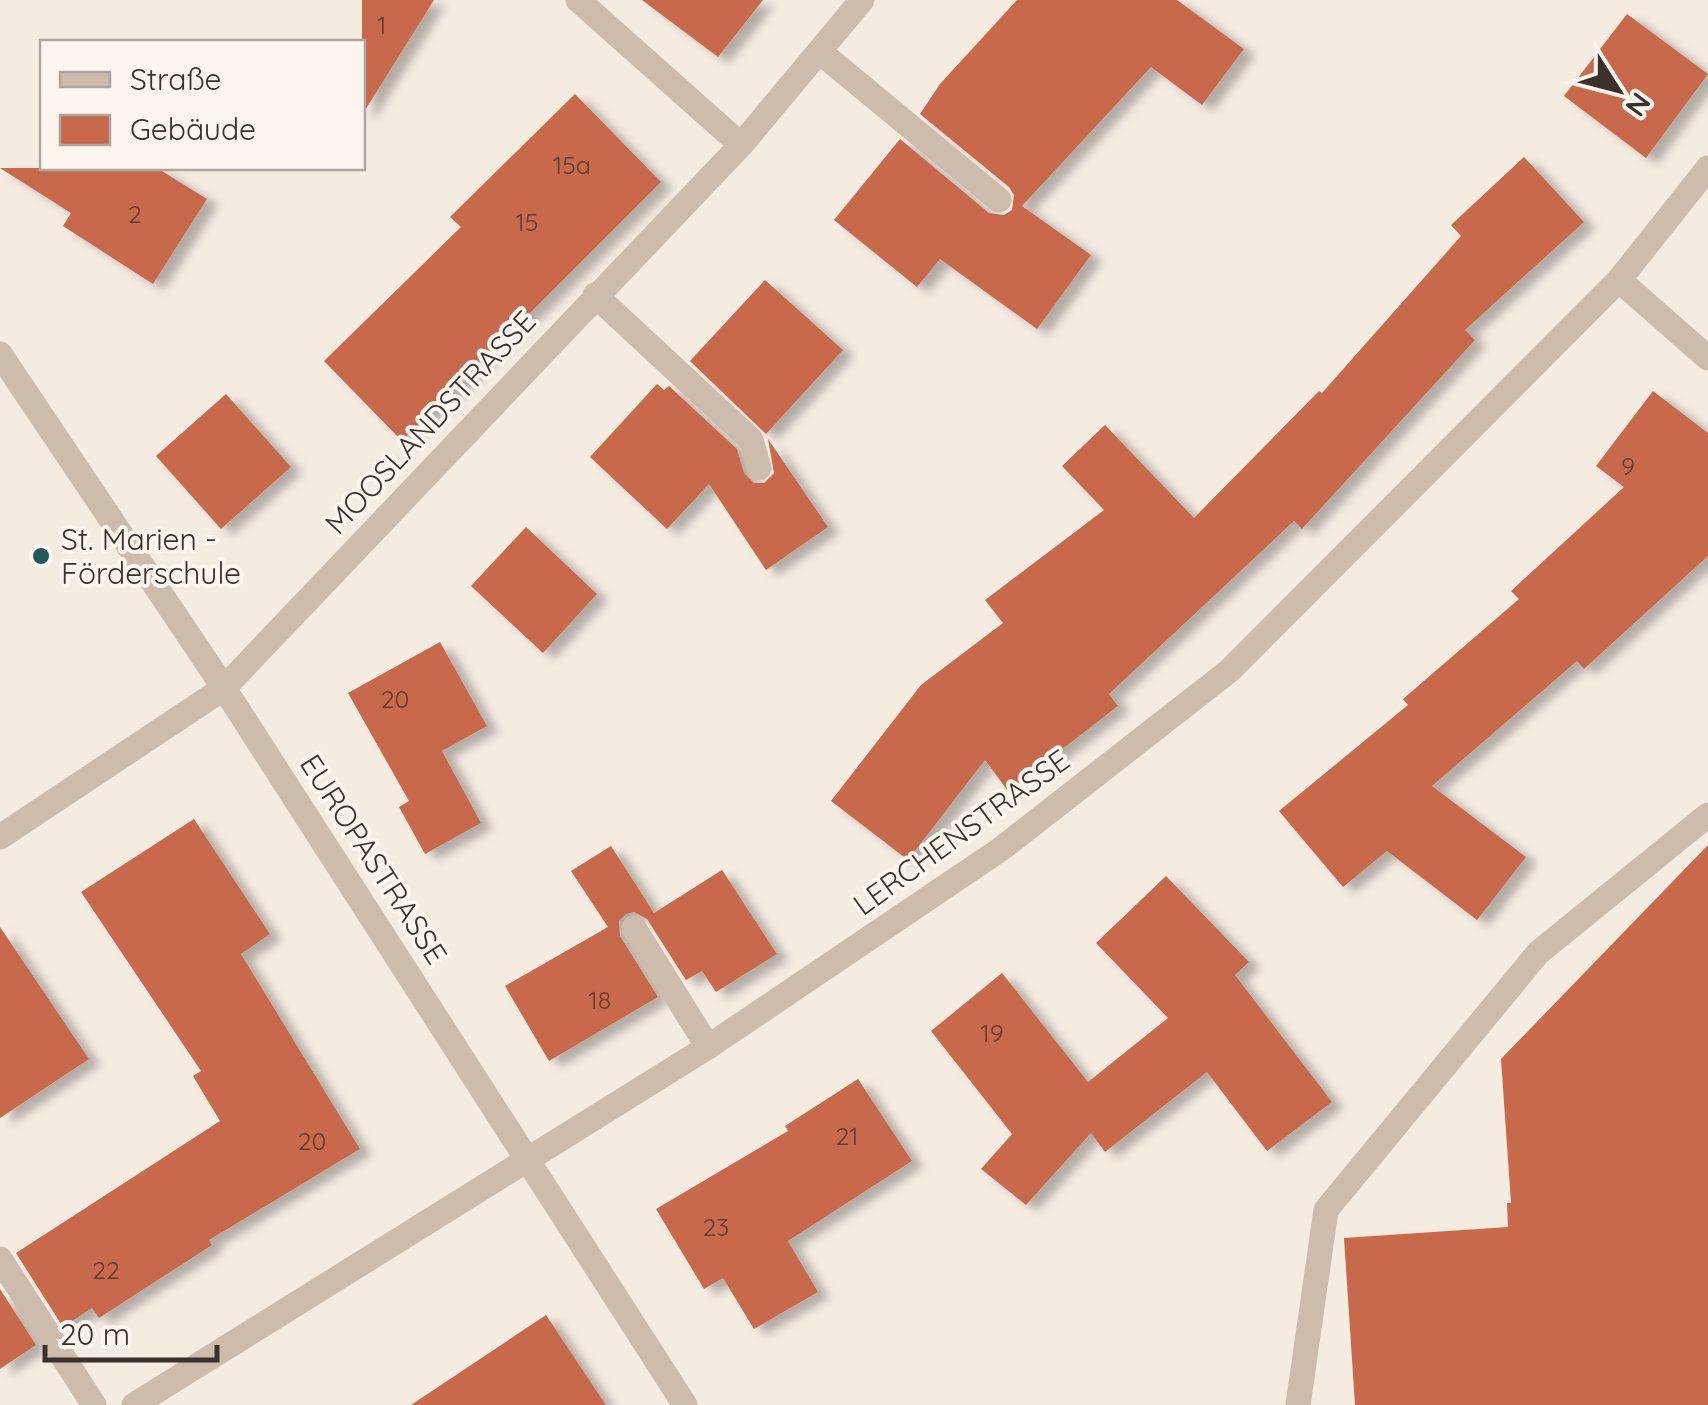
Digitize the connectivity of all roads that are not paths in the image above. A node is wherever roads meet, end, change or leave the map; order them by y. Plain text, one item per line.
1 (578, 0) edge
2 (862, 0) edge
3 (820, 52) junction
4 (741, 145) junction
5 (1708, 168) edge
6 (999, 200) dead end
7 (1619, 280) junction
8 (595, 296) junction
9 (0, 354) edge
10 (1708, 358) edge
11 (759, 468) dead end
12 (224, 688) junction
13 (1708, 815) edge
14 (0, 837) edge
15 (634, 928) dead end
16 (708, 1047) junction
17 (531, 1160) junction
18 (0, 1260) edge
19 (94, 1405) edge
20 (134, 1405) edge
21 (685, 1405) edge
22 (1298, 1405) edge

1 - 4 street
2 - 3 street, MOOSLANDSTRASSE
3 - 4 street, MOOSLANDSTRASSE
3 - 6 street
4 - 8 street, MOOSLANDSTRASSE
5 - 7 street, LERCHENSTRASSE
7 - 10 street
7 - 16 street, LERCHENSTRASSE
8 - 11 street
8 - 12 street, MOOSLANDSTRASSE
9 - 12 street, EUROPASTRASSE
12 - 14 street, MOOSLANDSTRASSE
12 - 17 street, EUROPASTRASSE
13 - 22 street
15 - 16 street
16 - 17 street, LERCHENSTRASSE
17 - 20 street, LERCHENSTRASSE
17 - 21 street, EUROPASTRASSE
18 - 19 street

